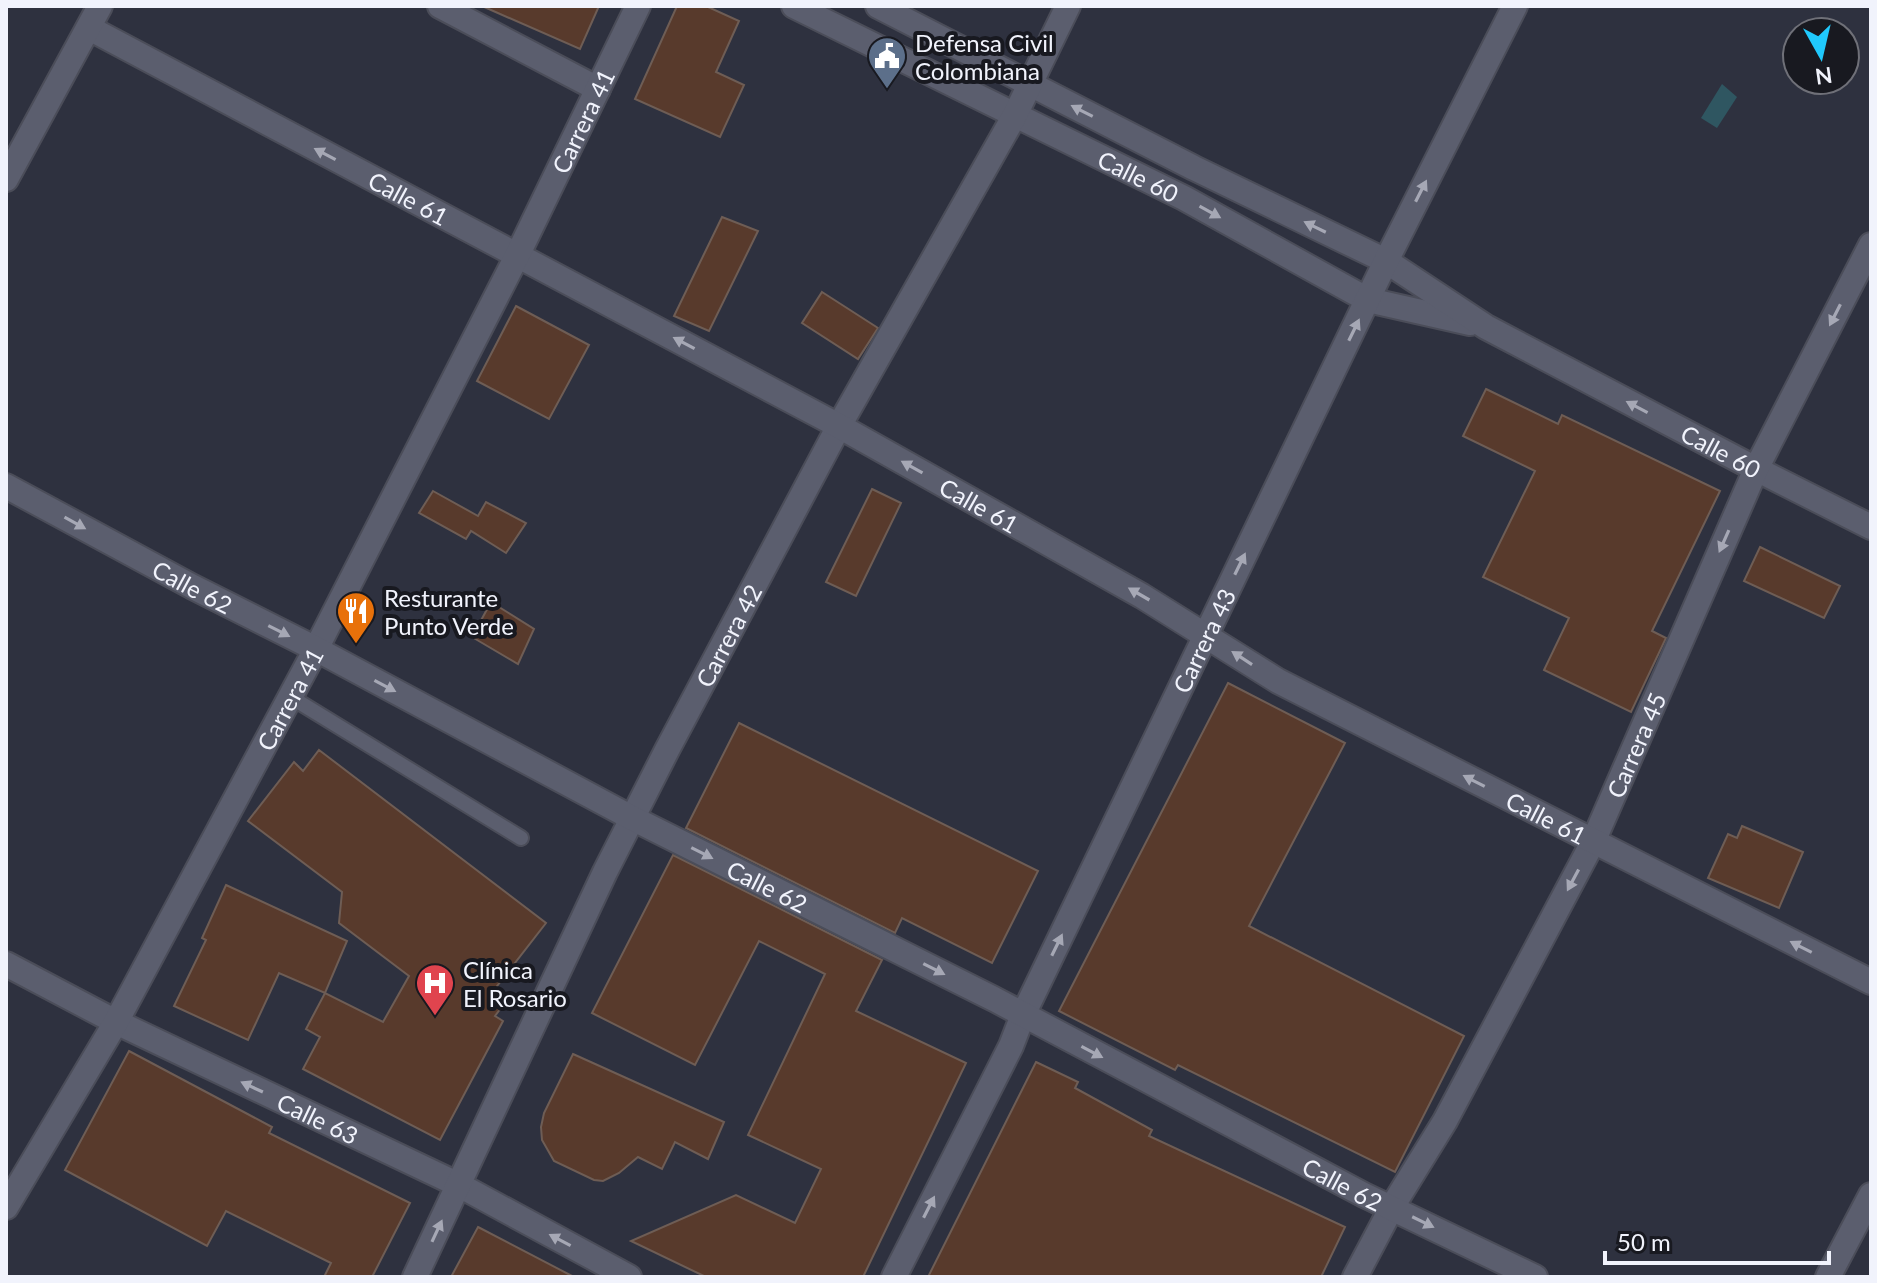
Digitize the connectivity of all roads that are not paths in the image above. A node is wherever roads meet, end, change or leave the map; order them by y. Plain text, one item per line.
1 (100, 6) edge
2 (440, 6) edge
3 (638, 6) edge
4 (794, 6) edge
5 (878, 6) edge
6 (1068, 6) edge
7 (1515, 6) edge
8 (89, 28) junction
9 (1029, 84) junction
10 (598, 89) junction
11 (1015, 115) junction
12 (6, 179) edge
13 (1871, 245) edge
14 (518, 254) junction
15 (1386, 261) junction
16 (1368, 300) junction
17 (1486, 327) junction
18 (839, 426) junction
19 (1756, 469) junction
20 (6, 486) edge
21 (1871, 527) edge
22 (1206, 634) junction
23 (316, 649) junction
24 (289, 696) junction
25 (632, 818) junction
26 (521, 838) dead end
27 (1593, 842) junction
28 (6, 964) edge
29 (1871, 982) edge
30 (1023, 1015) junction
31 (116, 1022) junction
32 (459, 1185) junction
33 (1871, 1195) edge
34 (6, 1207) edge
35 (1392, 1207) junction
36 (415, 1277) edge
37 (629, 1277) edge
38 (894, 1277) edge
39 (1355, 1277) edge
40 (1535, 1277) edge
41 (1828, 1277) edge

1 - 8 street
2 - 10 street
3 - 10 street, Carrera 41
4 - 11 street, Calle 60
5 - 9 street, Calle 60
6 - 9 street, Carrera 42
15 -> 7 street, Carrera 43
8 - 12 street
14 -> 8 street, Calle 61
9 - 11 street, Carrera 42
15 -> 9 street, Calle 60
10 - 14 street, Carrera 41
11 -> 16 street, Calle 60
11 - 18 street, Carrera 42
13 -> 19 street, Carrera 45
18 -> 14 street, Calle 61
14 - 23 street, Carrera 41
15 - 16 street, Carrera 43
15 - 17 street, Calle 60
16 - 17 street, Calle 60
22 -> 16 street, Carrera 43
19 -> 17 street, Calle 60
22 -> 18 street, Calle 61
18 - 25 street, Carrera 42
19 - 21 street, Calle 60
19 -> 27 street, Carrera 45
20 -> 23 street, Calle 62
27 -> 22 street, Calle 61
30 -> 22 street, Carrera 43
23 - 24 street, Carrera 41
23 -> 25 street, Calle 62
24 - 26 lane
24 - 31 street, Carrera 41
25 -> 30 street, Calle 62
25 - 32 street, Carrera 42
29 -> 27 street, Calle 61
27 -> 35 street, Carrera 45
28 - 31 street, Calle 63
30 -> 35 street, Calle 62
38 -> 30 street, Carrera 43
32 -> 31 street, Calle 63
31 - 34 street, Carrera 41
36 -> 32 street, Carrera 42
37 -> 32 street, Calle 63
33 - 41 street
35 - 39 street, Carrera 45
35 -> 40 street, Calle 62

